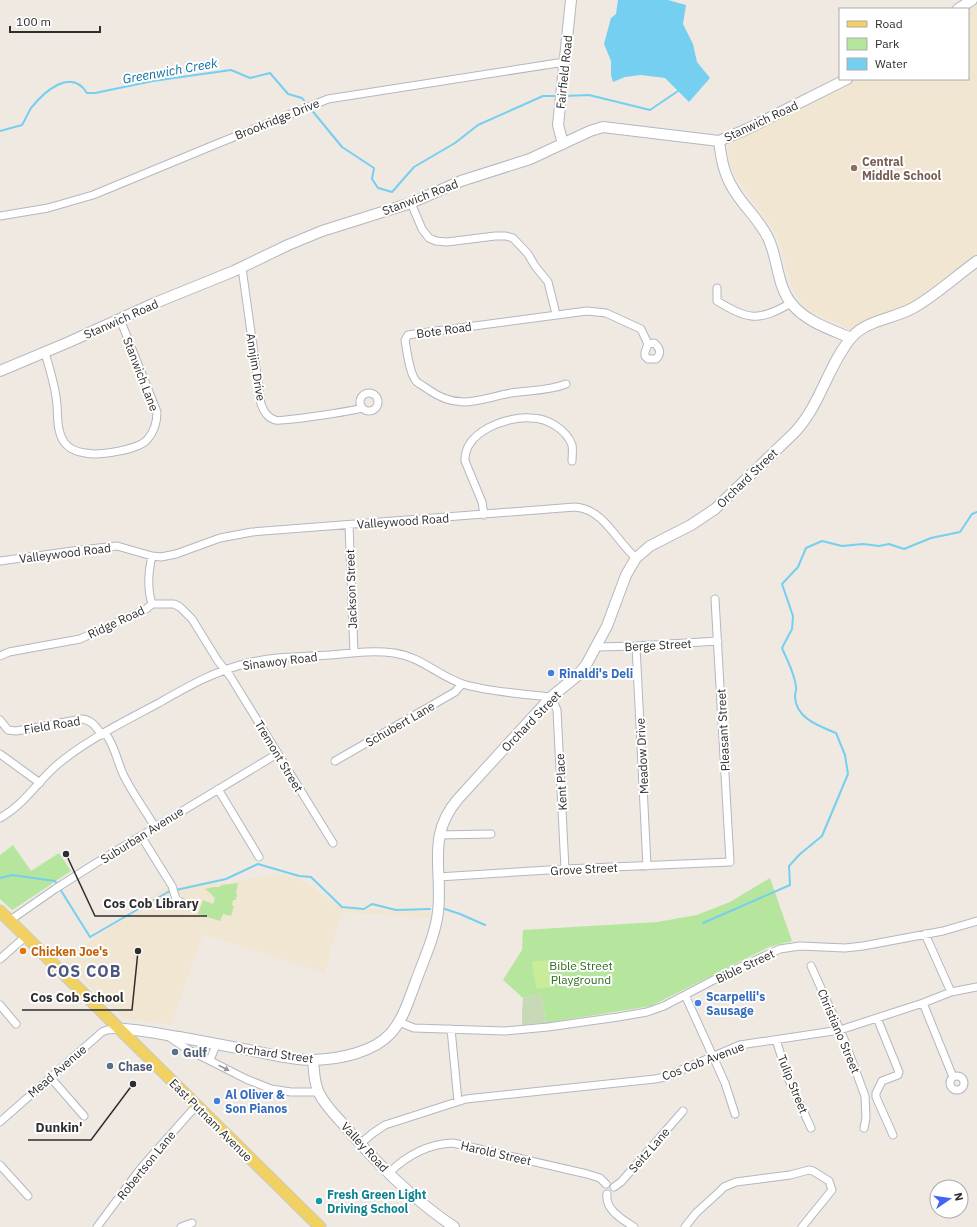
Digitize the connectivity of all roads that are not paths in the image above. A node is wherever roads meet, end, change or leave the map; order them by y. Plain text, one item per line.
1 (571, 0) edge
2 (972, 0) edge
3 (960, 8) edge
4 (564, 64) junction
5 (845, 80) edge
6 (719, 141) junction
7 (563, 144) junction
8 (411, 203) junction
9 (0, 216) edge
10 (977, 261) edge
11 (242, 268) junction
12 (717, 288) dead end
13 (791, 303) junction
14 (556, 314) junction
15 (120, 319) junction
16 (851, 338) junction
17 (648, 344) dead end
18 (45, 352) junction
19 (0, 371) edge
20 (566, 384) dead end
21 (362, 408) dead end
22 (572, 461) dead end
23 (484, 515) junction
24 (349, 525) junction
25 (152, 556) junction
26 (636, 558) junction
27 (0, 561) edge
28 (715, 599) dead end
29 (152, 604) junction
30 (718, 641) junction
31 (636, 646) junction
32 (597, 647) junction
33 (354, 653) junction
34 (0, 656) edge
35 (225, 669) junction
36 (462, 684) junction
37 (551, 697) junction
38 (0, 720) edge
39 (104, 734) junction
40 (0, 754) edge
41 (277, 754) junction
42 (335, 761) dead end
43 (40, 783) junction
44 (218, 789) junction
45 (0, 818) edge
46 (155, 827) junction
47 (491, 834) dead end
48 (439, 835) junction
49 (141, 836) junction
50 (333, 843) dead end
51 (259, 857) dead end
52 (730, 862) joint
53 (647, 866) junction
54 (565, 869) junction
55 (438, 877) junction
56 (186, 905) dead end
57 (0, 911) edge
58 (9, 921) junction
59 (977, 921) edge
60 (925, 934) junction
61 (25, 937) junction
62 (0, 959) edge
63 (810, 966) dead end
64 (977, 987) edge
65 (950, 992) junction
66 (685, 995) junction
67 (923, 1003) junction
68 (0, 1005) edge
69 (877, 1018) junction
70 (399, 1022) junction
71 (16, 1024) dead end
72 (119, 1029) junction
73 (451, 1029) junction
74 (840, 1030) junction
75 (166, 1035) junction
76 (776, 1040) junction
77 (216, 1044) junction
78 (713, 1056) junction
79 (210, 1060) junction
80 (313, 1060) junction
81 (50, 1077) junction
82 (953, 1077) dead end
83 (318, 1092) junction
84 (458, 1101) junction
85 (196, 1106) junction
86 (683, 1111) dead end
87 (735, 1114) dead end
88 (84, 1116) dead end
89 (0, 1122) edge
90 (811, 1128) dead end
91 (864, 1128) dead end
92 (893, 1135) dead end
93 (360, 1144) junction
94 (0, 1165) edge
95 (389, 1173) junction
96 (606, 1184) junction
97 (614, 1187) junction
98 (607, 1194) junction
99 (28, 1196) dead end
100 (192, 1222) dead end
101 (97, 1227) edge
102 (181, 1227) edge
103 (320, 1227) edge
104 (454, 1227) edge
105 (634, 1227) edge
106 (685, 1227) edge
107 (802, 1227) edge

1 - 4 street, Fairfield Road
2 - 3 street
4 - 7 street, Fairfield Road
4 - 9 street, Brookridge Drive
5 - 6 street, Stanwich Road
6 - 7 street, Stanwich Road
6 - 13 street
7 - 8 street, Stanwich Road
8 - 11 street, Stanwich Road
8 - 14 street
10 - 16 street, Orchard Street
11 - 15 street, Stanwich Road
11 - 21 street, Annjim Drive
12 - 13 street
13 - 16 street
14 - 17 street, Bote Road
14 - 20 street, Bote Road
15 - 18 street, Stanwich Road
15 - 18 street, Stanwich Lane
16 - 26 street, Orchard Street
18 - 19 street, Stanwich Road
22 - 23 street
23 - 24 street, Valleywood Road
23 - 26 street, Valleywood Road
24 - 25 street, Valleywood Road
24 - 33 street, Jackson Street
25 - 27 street, Valleywood Road
25 - 29 street
26 - 32 street, Orchard Street
28 - 30 street, Pleasant Street
29 - 34 street, Ridge Road
29 - 35 street, Ridge Road
30 - 31 street, Berge Street
30 - 52 street, Pleasant Street
31 - 32 street, Berge Street
31 - 53 street, Meadow Drive
32 - 37 street, Orchard Street
33 - 35 street, Sinawoy Road
33 - 36 street, Sinawoy Road
35 - 39 street, Sinawoy Road
35 - 41 street, Tremont Street
36 - 37 street, Sinawoy Road
36 - 42 street, Schubert Lane
37 - 48 street, Orchard Street
37 - 54 street, Kent Place
38 - 39 street, Field Road
39 - 43 street, Sinawoy Road
39 - 46 street, Field Road
40 - 43 street
41 - 44 street, Suburban Avenue
41 - 50 street, Tremont Street
43 - 45 street, Sinawoy Road
44 - 46 street, Suburban Avenue
44 - 51 street
46 - 49 street, Suburban Avenue
47 - 48 street
48 - 55 street, Orchard Street
49 - 56 street
49 - 58 street, Suburban Avenue
52 - 53 street, Grove Street
53 - 54 street, Grove Street
54 - 55 street, Grove Street
55 - 70 street, Orchard Street
57 - 58 main road, East Putnam Avenue
58 - 61 main road, East Putnam Avenue
59 - 60 street, Bible Street
60 - 65 street
60 - 66 street, Bible Street
61 - 62 street
61 - 72 main road, East Putnam Avenue
63 - 74 street, Christiano Street
64 - 65 street, Cos Cob Avenue
65 - 67 street, Cos Cob Avenue
66 - 73 street, Bible Street
66 - 78 street
67 - 69 street, Cos Cob Avenue
67 - 82 street
68 - 71 street
69 - 74 street, Cos Cob Avenue
69 - 92 street
70 - 73 street, Bible Street
70 - 80 street, Orchard Street
72 - 75 street, Orchard Street
72 - 81 street, Mead Avenue
72 - 85 main road, East Putnam Avenue
73 - 84 street
74 - 76 street, Cos Cob Avenue
74 - 91 street, Christiano Street
75 - 77 street, Orchard Street
75 - 79 street
76 - 78 street, Cos Cob Avenue
76 - 90 street, Tulip Street
77 - 79 street
77 - 80 street, Orchard Street
78 - 84 street, Cos Cob Avenue
78 - 87 street
79 -> 83 street
80 - 83 street, Valley Road
81 - 88 street
81 - 89 street, Mead Avenue
83 - 93 street, Valley Road
84 - 93 street, Cos Cob Avenue
85 - 101 street, Robertson Lane
85 - 103 main road, East Putnam Avenue
86 - 97 street, Seitz Lane
93 - 95 street, Valley Road
94 - 99 street
95 - 96 street, Harold Street
95 - 104 street, Valley Road
96 - 97 street
96 - 98 street
97 - 98 street
98 - 105 street
100 - 102 street
106 - 107 street

